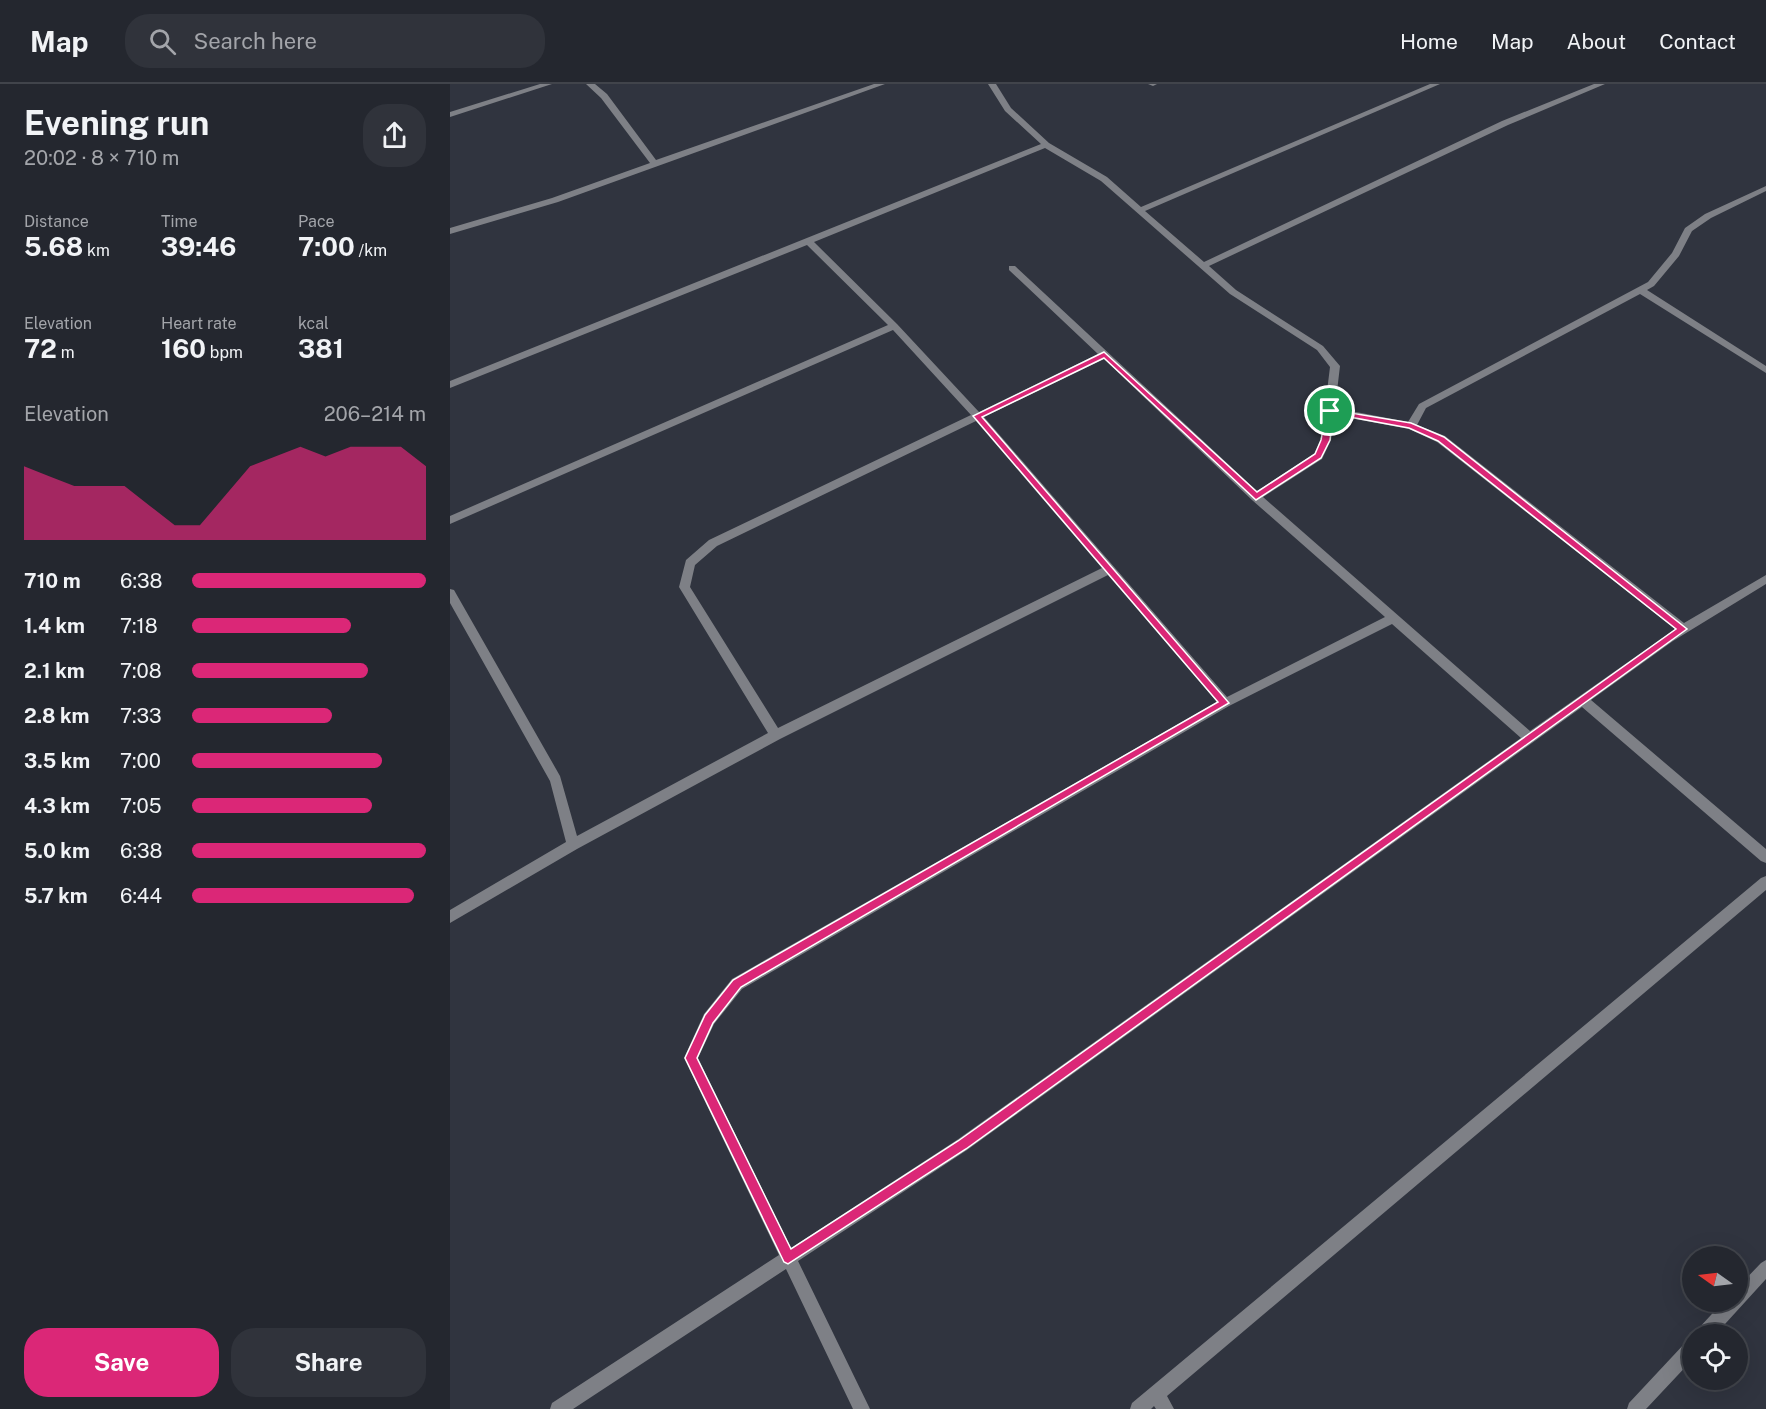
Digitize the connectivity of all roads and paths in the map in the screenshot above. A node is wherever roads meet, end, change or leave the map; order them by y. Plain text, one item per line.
1 (548, 84) edge
2 (590, 84) edge
3 (881, 84) edge
4 (992, 84) edge
5 (1436, 84) edge
6 (1601, 84) edge
7 (450, 115) edge
8 (1046, 145) junction
9 (654, 163) junction
10 (1766, 188) edge
11 (1140, 210) junction
12 (450, 231) edge
13 (808, 241) junction
14 (1203, 266) junction
15 (1012, 268) dead end
16 (1641, 290) junction
17 (894, 326) junction
18 (1104, 355) junction
19 (1766, 370) edge
20 (450, 385) edge
21 (1330, 411) junction
22 (977, 416) junction
23 (1411, 426) junction
24 (1256, 497) junction
25 (450, 520) edge
26 (1109, 569) junction
27 (1766, 579) edge
28 (450, 593) edge
29 (1393, 618) junction
30 (1683, 629) junction
31 (1582, 700) junction
32 (1224, 703) junction
33 (776, 735) junction
34 (1529, 738) junction
35 (573, 845) junction
36 (1766, 857) edge
37 (1766, 882) edge
38 (450, 917) edge
39 (788, 1258) junction
40 (1766, 1268) edge
41 (1748, 1288) edge
42 (1726, 1312) edge
43 (1714, 1324) edge
44 (1682, 1359) edge
45 (1156, 1394) junction
46 (558, 1409) edge
47 (862, 1409) edge
48 (1138, 1409) edge
49 (1166, 1409) edge
50 (1635, 1409) edge

1 - 7 street
2 - 9 street
3 - 9 street
4 - 8 street
5 - 11 street
6 - 14 street
8 - 11 street
8 - 13 street
9 - 12 street
10 - 16 street
11 - 14 street
13 - 17 street
13 - 20 street
14 - 21 street
15 - 18 street
16 - 19 street
16 - 23 street
17 - 22 street
17 - 25 street
18 - 22 street
18 - 24 street
21 - 23 street
21 - 24 street
22 - 26 street
22 - 33 street
23 - 30 street
24 - 29 street
26 - 32 street
26 - 33 street
27 - 30 street
28 - 35 street
29 - 32 street
29 - 34 street
30 - 31 street
31 - 34 street
31 - 36 street
32 - 39 street
33 - 35 street
34 - 39 street
35 - 38 street
37 - 45 street
39 - 46 street
39 - 47 street
40 - 41 street
42 - 43 street
44 - 50 street
45 - 48 street
45 - 49 street

